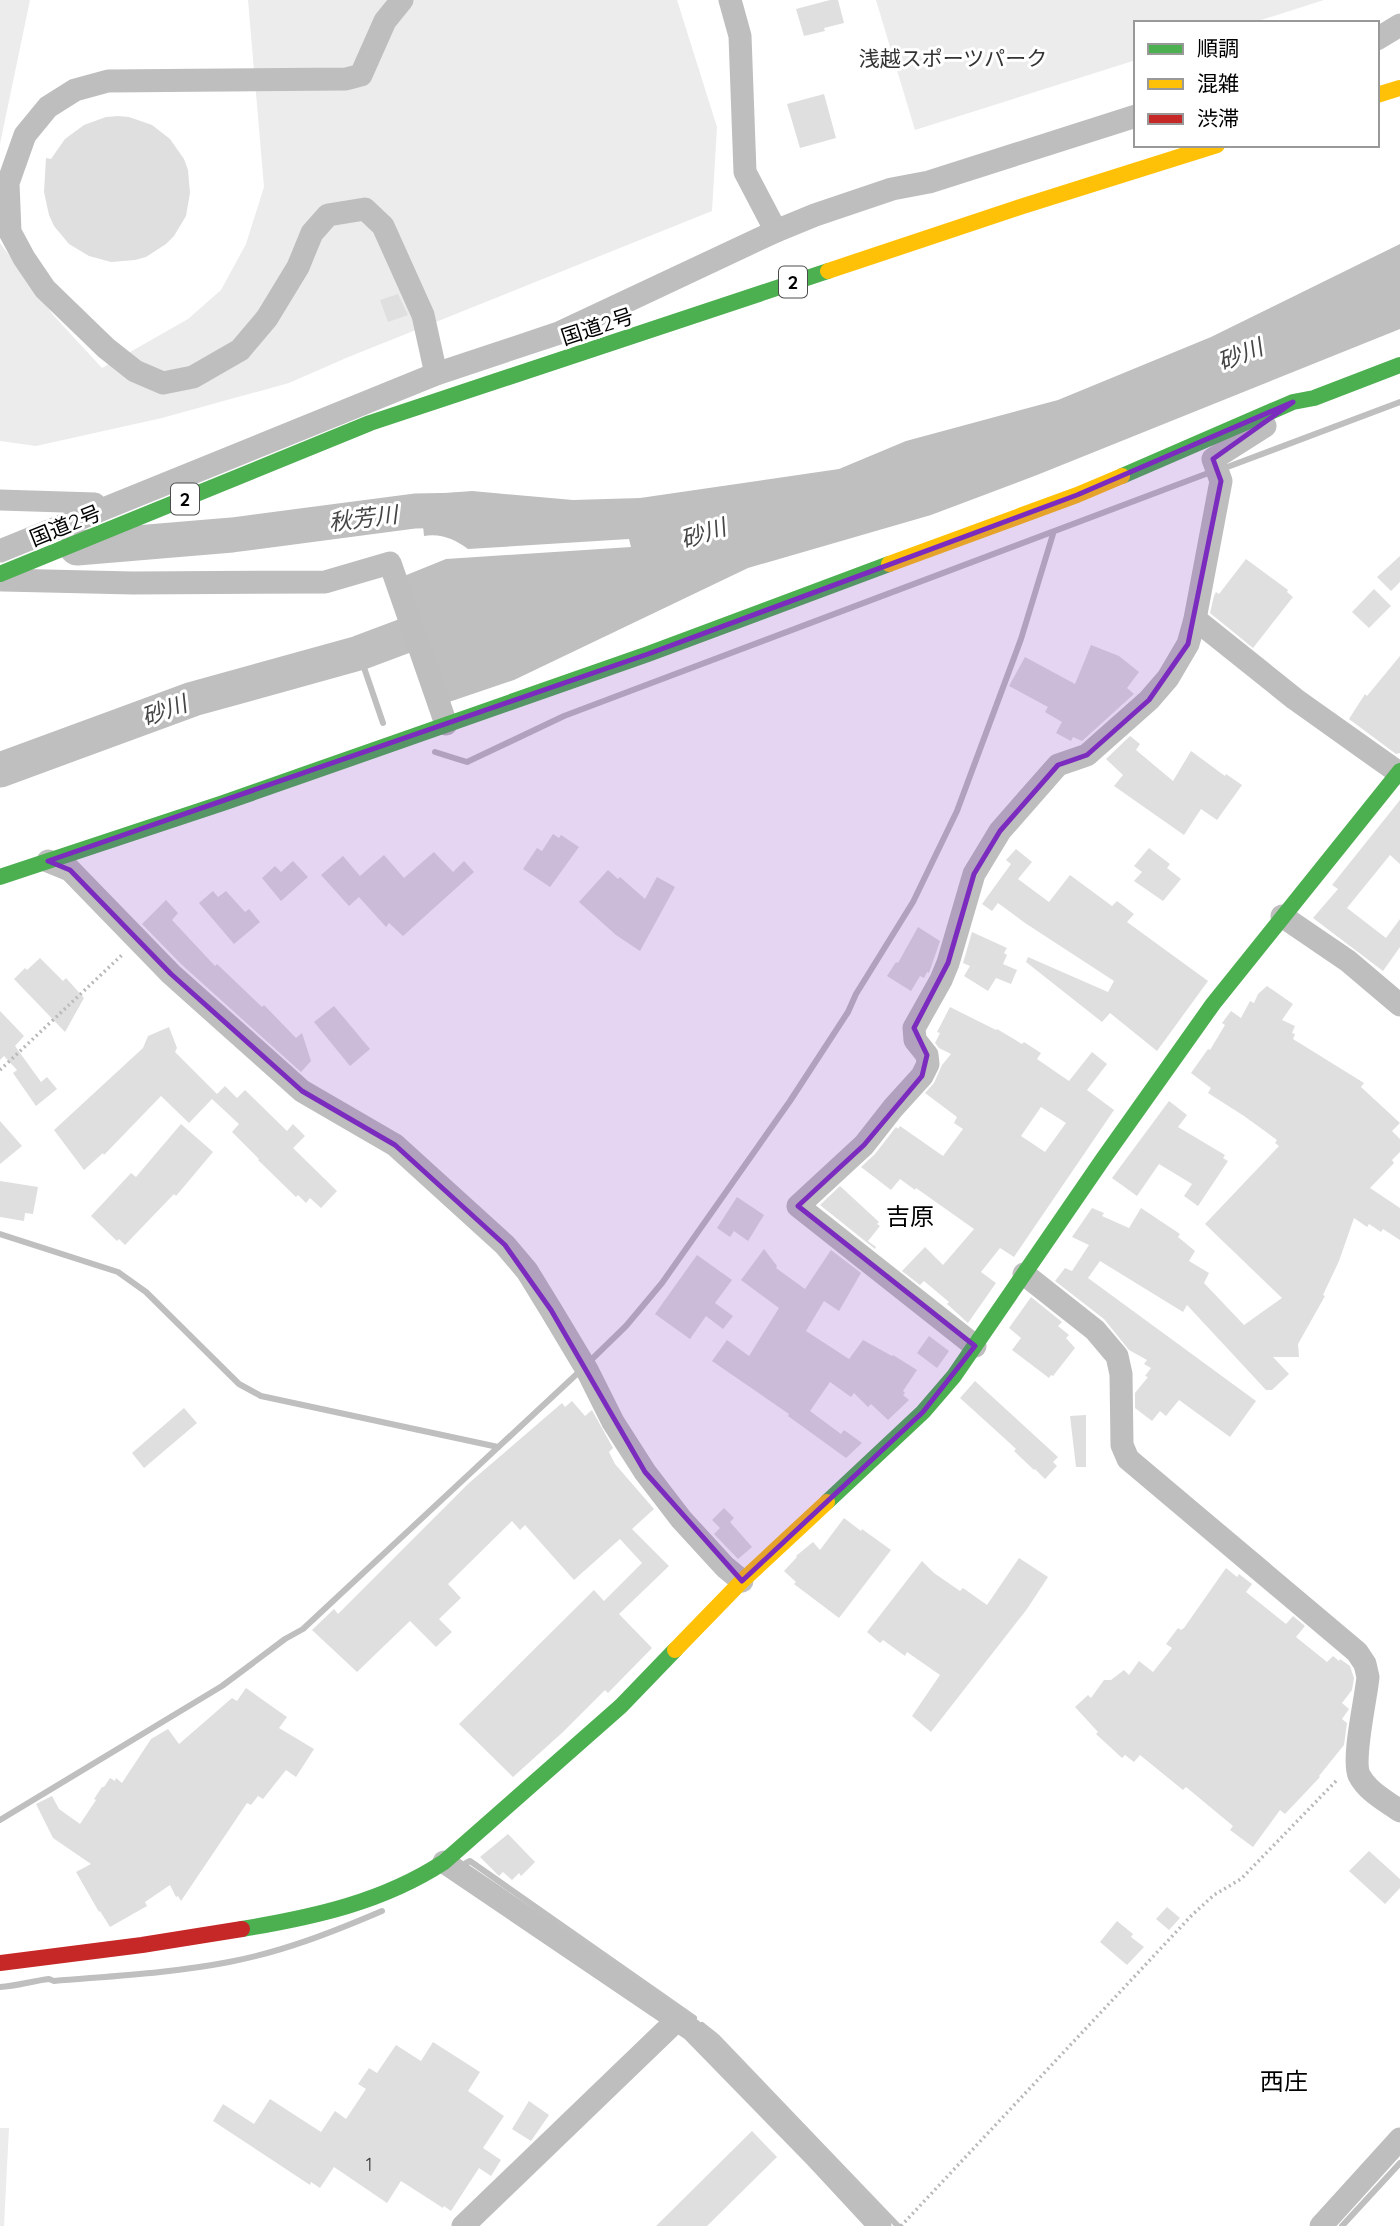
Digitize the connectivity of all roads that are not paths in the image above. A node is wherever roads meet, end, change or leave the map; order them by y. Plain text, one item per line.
1 (402, 0) edge
2 (730, 0) edge
3 (1400, 25) edge
4 (1379, 38) edge
5 (1400, 88) edge
6 (1379, 94) edge
7 (1134, 117) edge
8 (1211, 147) edge
9 (776, 231) junction
10 (1400, 365) edge
11 (436, 374) junction
12 (1293, 402) junction
13 (365, 413) junction
14 (0, 551) edge
15 (0, 577) edge
16 (1195, 619) junction
17 (446, 724) junction
18 (1400, 772) edge
19 (48, 861) junction
20 (0, 877) edge
21 (1282, 916) junction
22 (1400, 1005) edge
23 (1024, 1274) junction
24 (975, 1346) junction
25 (742, 1581) junction
26 (1400, 1811) edge
27 (444, 1862) junction
28 (0, 1964) edge
29 (677, 2020) junction
30 (1400, 2139) edge
31 (891, 2225) edge
32 (463, 2226) edge
33 (1321, 2226) edge

1 - 11 street
2 - 9 street
3 - 4 street
5 - 6 main road
7 - 9 street
8 - 13 main road, 国道2号 / 2
9 - 11 street
10 - 12 main road
11 - 13 street
12 - 16 street
12 - 17 main road
13 - 14 street
13 - 15 main road, 国道2号 / 2
15 - 17 street
16 - 18 street
16 - 24 street
17 - 19 main road
18 - 21 main road
19 - 20 main road
19 - 25 street
21 - 22 street
21 - 23 main road
23 - 24 main road
23 - 26 street
24 - 25 main road
25 - 27 main road
27 - 28 main road
27 - 29 street
29 - 31 street
29 - 32 street
30 - 33 street

